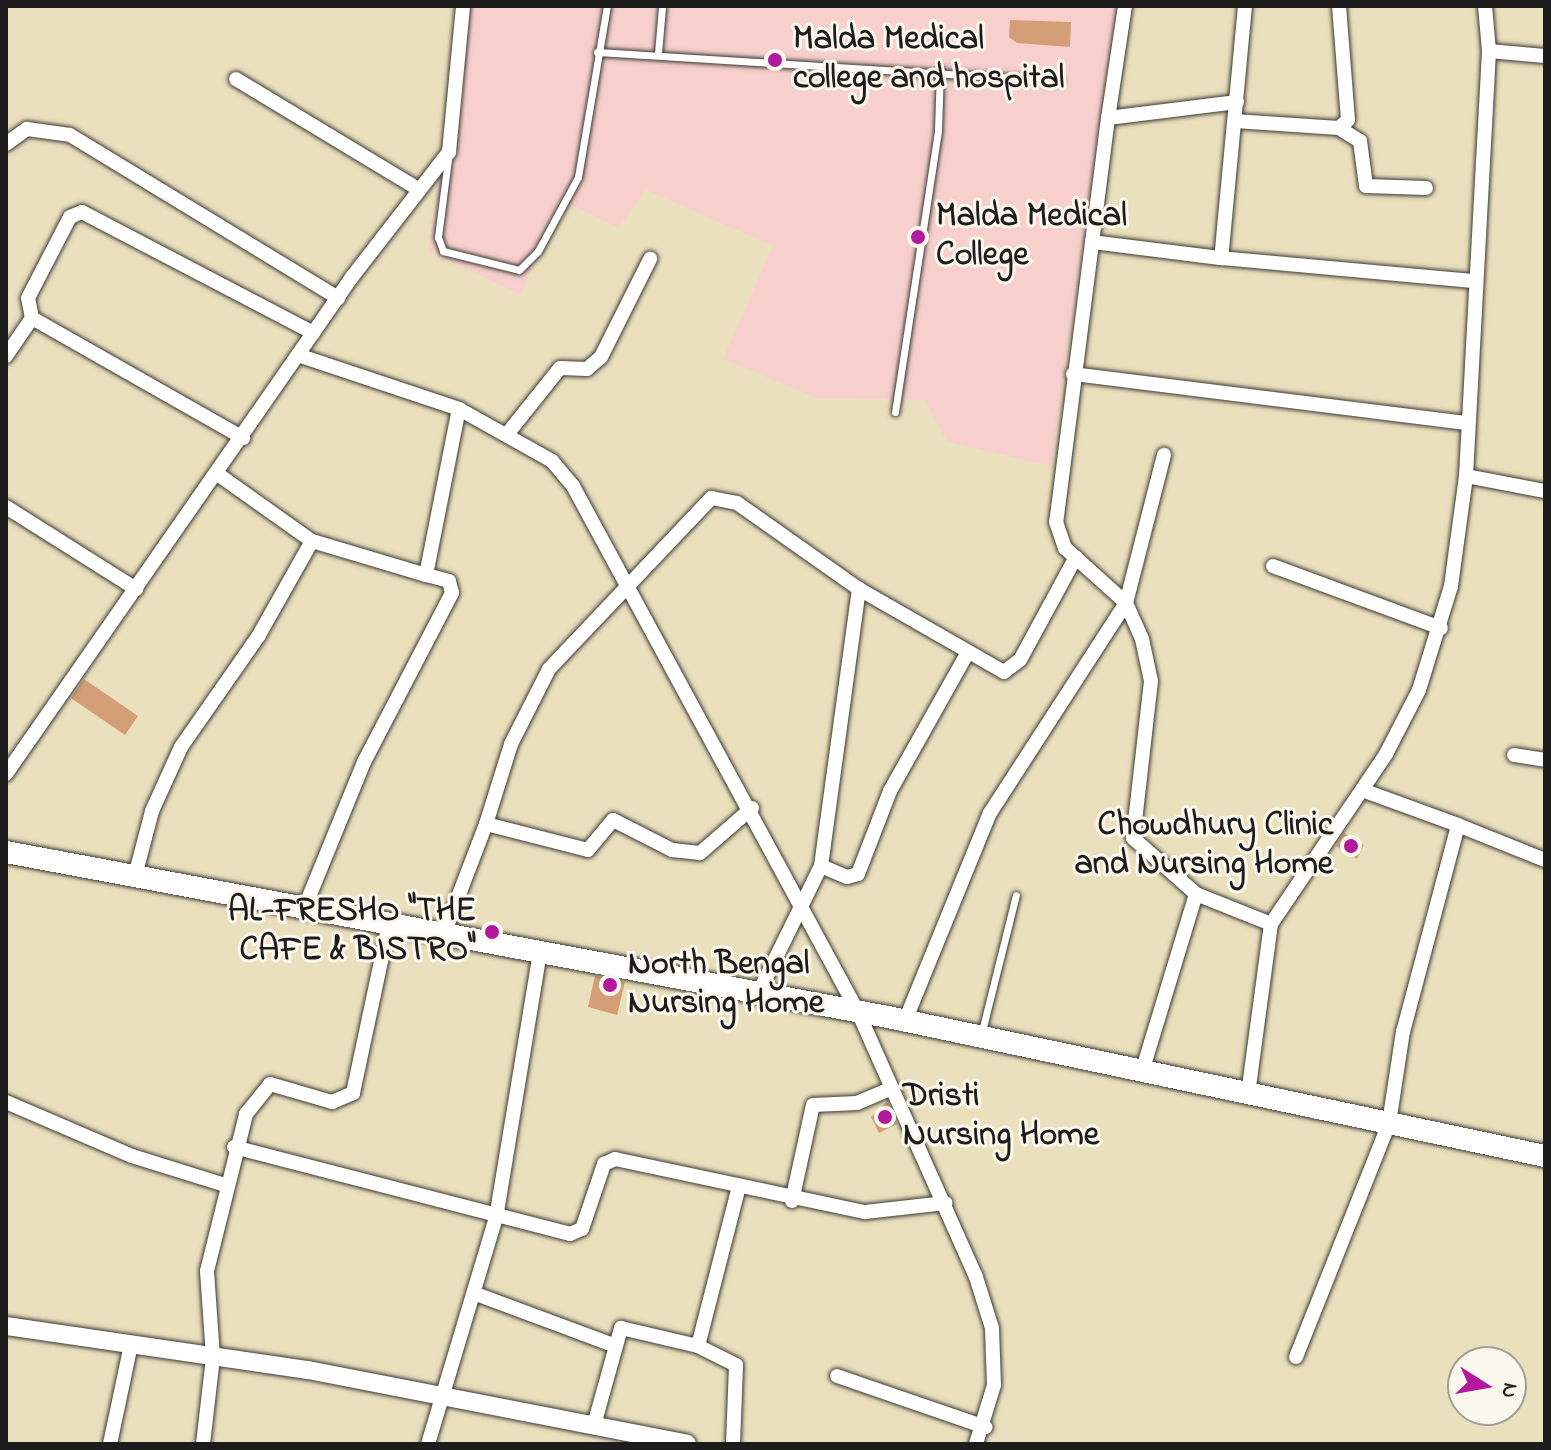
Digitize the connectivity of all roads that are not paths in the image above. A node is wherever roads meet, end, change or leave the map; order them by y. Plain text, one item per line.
1 (463, 6) edge
2 (607, 6) edge
3 (654, 6) edge
4 (662, 6) edge
5 (1125, 6) edge
6 (1245, 6) edge
7 (1339, 6) edge
8 (1485, 6) edge
9 (1489, 51) junction
10 (597, 52) junction
11 (658, 53) junction
12 (1545, 56) edge
13 (940, 69) junction
14 (236, 79) dead end
15 (1060, 81) dead end
16 (1237, 102) junction
17 (1108, 118) junction
18 (1235, 121) junction
19 (1339, 128) junction
20 (6, 144) edge
21 (449, 152) junction
22 (1426, 188) dead end
23 (418, 189) junction
24 (1092, 242) junction
25 (1221, 258) junction
26 (650, 259) dead end
27 (1474, 281) junction
28 (338, 298) junction
29 (32, 318) junction
30 (313, 333) junction
31 (298, 355) junction
32 (6, 356) edge
33 (1073, 374) junction
34 (459, 409) junction
35 (895, 412) dead end
36 (1467, 423) junction
37 (508, 433) junction
38 (243, 438) junction
39 (1164, 455) dead end
40 (219, 475) junction
41 (1466, 476) junction
42 (1545, 491) edge
43 (6, 507) edge
44 (312, 541) junction
45 (1076, 557) junction
46 (1273, 566) dead end
47 (426, 575) junction
48 (626, 584) junction
49 (136, 589) junction
50 (859, 589) junction
51 (1126, 603) junction
52 (1441, 628) junction
53 (968, 652) junction
54 (1514, 755) dead end
55 (1545, 760) edge
56 (6, 774) edge
57 (1365, 791) junction
58 (752, 808) junction
59 (486, 824) junction
60 (1458, 825) junction
61 (6, 852) edge
62 (1545, 860) edge
63 (821, 866) junction
64 (135, 876) junction
65 (1196, 894) junction
66 (1016, 895) dead end
67 (304, 909) junction
68 (805, 910) junction
69 (389, 924) junction
70 (1271, 924) junction
71 (444, 934) junction
72 (540, 952) junction
73 (758, 994) junction
74 (858, 1012) junction
75 (905, 1021) junction
76 (980, 1037) junction
77 (1142, 1072) junction
78 (892, 1088) junction
79 (1248, 1094) junction
80 (6, 1102) edge
81 (1389, 1123) junction
82 (234, 1147) junction
83 (1545, 1156) edge
84 (225, 1185) junction
85 (738, 1190) junction
86 (792, 1201) junction
87 (945, 1203) junction
88 (496, 1218) junction
89 (476, 1294) junction
90 (6, 1326) edge
91 (131, 1344) junction
92 (613, 1345) junction
93 (698, 1346) junction
94 (213, 1357) junction
95 (1296, 1357) dead end
96 (837, 1376) dead end
97 (440, 1395) junction
98 (594, 1425) junction
99 (985, 1427) junction
100 (110, 1444) edge
101 (203, 1444) edge
102 (428, 1444) edge
103 (687, 1444) edge
104 (733, 1444) edge
105 (976, 1444) edge

1 - 21 street
2 - 10 lane
3 - 4 lane
4 - 11 lane
5 - 17 street
6 - 16 street
7 - 19 street
8 - 9 street
9 - 12 street
9 - 27 street
10 - 11 lane
10 - 21 lane
11 - 13 lane
13 - 15 lane
13 - 35 lane
14 - 23 street
16 - 17 street
16 - 18 street
17 - 24 street
18 - 19 street
18 - 25 street
19 - 22 street
20 - 28 street
21 - 23 street
23 - 28 street
24 - 25 street
24 - 33 street
25 - 27 street
26 - 37 street
27 - 36 street
28 - 30 street
29 - 30 street
29 - 32 street
29 - 38 street
30 - 31 street
31 - 34 street
31 - 38 street
33 - 36 street
33 - 45 street
34 - 37 street
34 - 47 street
36 - 41 street
37 - 48 street
38 - 40 street
39 - 51 street
40 - 44 street
40 - 49 street
41 - 42 street
41 - 52 street
43 - 49 street
44 - 47 street
44 - 64 street
45 - 51 street
45 - 53 street
46 - 52 street
47 - 67 street
48 - 50 street
48 - 58 street
48 - 59 street
49 - 56 street
50 - 53 street
50 - 63 street
51 - 65 street
51 - 75 street
52 - 57 street
53 - 63 street
54 - 55 street
57 - 60 street
57 - 70 street
58 - 59 street
58 - 68 street
59 - 71 street
60 - 62 street
60 - 81 street
61 - 64 main road
63 - 68 street
64 - 67 main road
65 - 70 street
65 - 77 street
66 - 76 lane
67 - 69 main road
68 - 73 street
68 - 74 street
69 - 71 main road
69 - 82 street
70 - 79 street
71 - 72 main road
72 - 73 main road
72 - 88 street
73 - 74 main road
74 - 75 main road
74 - 78 street
75 - 76 main road
76 - 77 main road
77 - 79 main road
78 - 86 street
78 - 87 street
79 - 81 main road
80 - 84 street
81 - 83 main road
81 - 95 street
82 - 84 street
82 - 88 street
84 - 94 street
85 - 86 street
85 - 88 street
85 - 93 street
86 - 87 street
87 - 99 street
88 - 89 street
89 - 92 street
89 - 97 street
90 - 91 street
91 - 94 street
91 - 100 street
92 - 93 street
92 - 98 street
93 - 104 street
94 - 97 street
94 - 101 street
96 - 99 street
97 - 98 street
97 - 102 street
98 - 103 street
99 - 105 street

